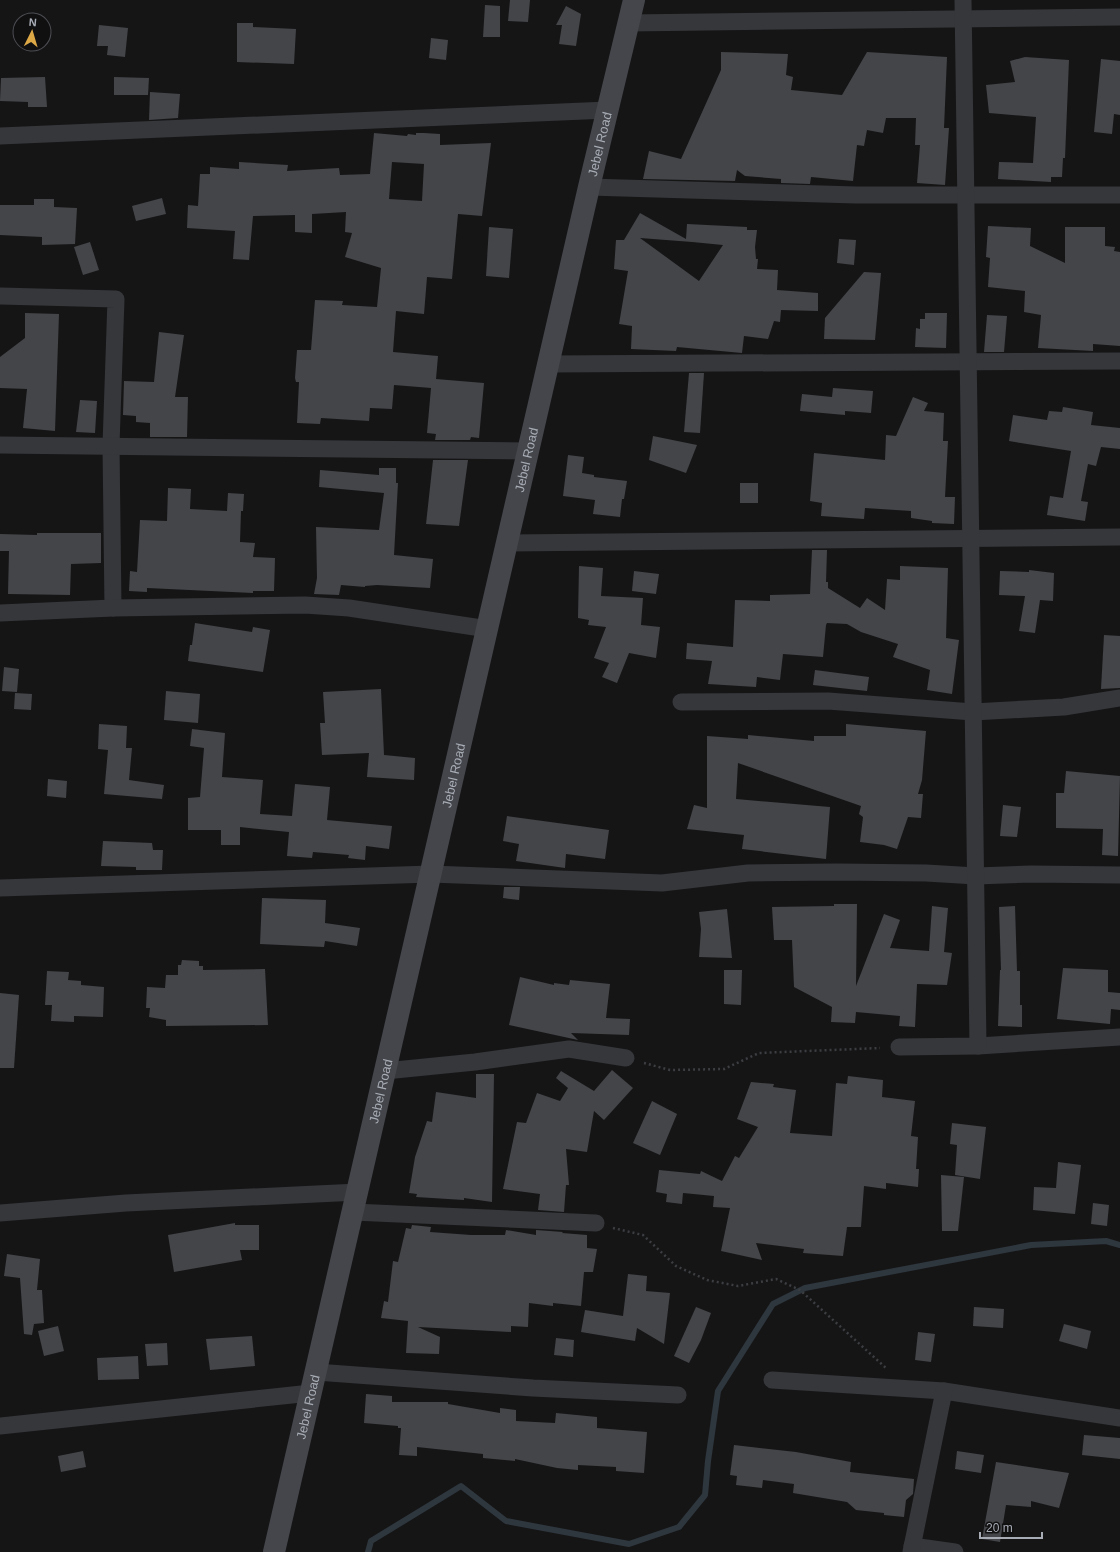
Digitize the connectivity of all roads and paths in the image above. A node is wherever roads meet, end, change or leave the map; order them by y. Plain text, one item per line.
1 (634, 0) edge
2 (963, 0) edge
3 (1120, 17) edge
4 (964, 19) junction
5 (628, 24) junction
6 (608, 110) junction
7 (0, 136) edge
8 (589, 187) junction
9 (966, 195) junction
10 (1120, 195) edge
11 (0, 296) edge
12 (1120, 361) edge
13 (969, 362) junction
14 (549, 364) junction
15 (0, 445) edge
16 (111, 445) junction
17 (529, 451) junction
18 (1120, 537) edge
19 (971, 538) junction
20 (508, 543) junction
21 (113, 608) junction
22 (0, 613) edge
23 (488, 630) junction
24 (1120, 698) edge
25 (681, 702) dead end
26 (973, 712) junction
27 (431, 874) junction
28 (1120, 875) edge
29 (976, 876) junction
30 (0, 888) edge
31 (1120, 1038) edge
32 (978, 1046) junction
33 (899, 1047) joint
34 (626, 1058) joint
35 (386, 1071) junction
36 (355, 1202) junction
37 (0, 1213) edge
38 (596, 1223) joint
39 (772, 1380) dead end
40 (313, 1383) junction
41 (906, 1388) junction
42 (944, 1391) junction
43 (678, 1395) dead end
44 (1120, 1418) edge
45 (0, 1426) edge
46 (912, 1549) edge
47 (274, 1552) edge
48 (955, 1552) edge

1 - 5 main road, Jebel Road
2 - 4 street
3 - 4 street
4 - 5 street
4 - 9 street
5 - 6 main road, Jebel Road
6 - 7 street
6 - 8 main road, Jebel Road
8 - 9 street
8 - 14 main road, Jebel Road
9 - 10 street
9 - 13 street
11 - 16 street
12 - 13 street
13 - 14 street
13 - 19 street
14 - 17 main road, Jebel Road
15 - 16 street
16 - 17 street
16 - 21 street
17 - 20 main road, Jebel Road
18 - 19 street
19 - 20 street
19 - 26 street
20 - 23 main road, Jebel Road
21 - 22 street
21 - 23 street
23 - 27 main road, Jebel Road
24 - 26 street
25 - 26 street
26 - 29 street
27 - 29 street
27 - 30 street
27 - 35 main road, Jebel Road
28 - 29 street
29 - 32 street
31 - 32 street
32 - 33 street
33 - 34 path
34 - 35 street
35 - 36 main road, Jebel Road
36 - 37 street
36 - 38 street
36 - 40 main road, Jebel Road
38 - 41 path
39 - 41 street
40 - 43 street
40 - 45 street
40 - 47 main road, Jebel Road
41 - 42 street
42 - 44 street
42 - 46 street
46 - 48 street

